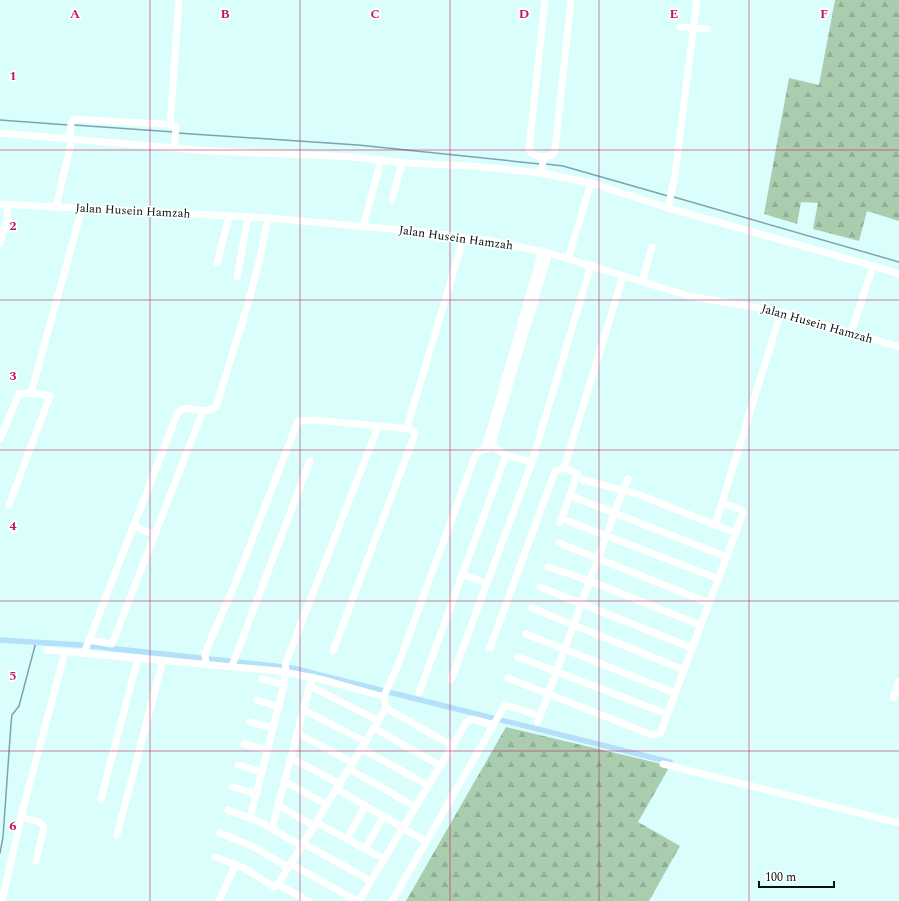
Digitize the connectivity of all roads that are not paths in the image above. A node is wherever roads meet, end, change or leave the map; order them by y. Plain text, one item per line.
1 (179, 0) edge
2 (545, 0) edge
3 (571, 0) edge
4 (697, 0) edge
5 (680, 27) dead end
6 (693, 28) junction
7 (707, 29) dead end
8 (163, 124) dead end
9 (0, 133) edge
10 (71, 137) junction
11 (174, 146) junction
12 (544, 158) junction
13 (381, 160) junction
14 (402, 163) junction
15 (541, 172) junction
16 (591, 183) junction
17 (392, 200) dead end
18 (0, 204) edge
19 (8, 204) junction
20 (669, 206) junction
21 (56, 207) junction
22 (82, 209) junction
23 (229, 217) junction
24 (248, 218) junction
25 (268, 218) junction
26 (363, 227) junction
27 (464, 237) junction
28 (0, 243) edge
29 (652, 247) dead end
30 (545, 252) junction
31 (568, 258) junction
32 (217, 263) dead end
33 (591, 265) junction
34 (873, 266) junction
35 (899, 274) edge
36 (622, 276) junction
37 (237, 277) dead end
38 (642, 282) junction
39 (781, 312) junction
40 (852, 333) junction
41 (899, 347) edge
42 (31, 393) junction
43 (203, 411) junction
44 (378, 427) junction
45 (409, 429) junction
46 (0, 439) edge
47 (489, 446) junction
48 (506, 455) junction
49 (310, 462) dead end
50 (532, 462) junction
51 (564, 468) junction
52 (628, 479) dead end
53 (583, 480) dead end
54 (623, 490) junction
55 (576, 498) dead end
56 (722, 503) junction
57 (10, 506) dead end
58 (614, 513) junction
59 (568, 521) dead end
60 (560, 523) dead end
61 (715, 525) junction
62 (134, 526) junction
63 (736, 533) junction
64 (155, 535) junction
65 (606, 535) junction
66 (559, 543) dead end
67 (726, 557) junction
68 (598, 558) junction
69 (548, 567) dead end
70 (462, 574) junction
71 (718, 579) junction
72 (590, 581) junction
73 (486, 584) junction
74 (540, 587) dead end
75 (709, 603) junction
76 (582, 604) junction
77 (532, 608) dead end
78 (700, 625) junction
79 (574, 626) junction
80 (526, 634) dead end
81 (89, 641) junction
82 (490, 648) dead end
83 (692, 648) junction
84 (565, 649) junction
85 (47, 650) dead end
86 (333, 651) dead end
87 (65, 652) junction
88 (84, 652) junction
89 (518, 657) dead end
90 (138, 658) junction
91 (163, 660) junction
92 (206, 664) junction
93 (232, 666) junction
94 (557, 670) junction
95 (684, 670) junction
96 (285, 672) junction
97 (312, 678) junction
98 (508, 678) dead end
99 (262, 680) dead end
100 (451, 680) dead end
101 (899, 681) edge
102 (284, 685) junction
103 (310, 686) junction
104 (419, 693) dead end
105 (675, 693) junction
106 (549, 694) junction
107 (384, 696) junction
108 (893, 698) dead end
109 (257, 700) dead end
110 (279, 707) junction
111 (386, 708) junction
112 (304, 710) junction
113 (667, 714) junction
114 (379, 721) junction
115 (496, 721) junction
116 (250, 722) dead end
117 (273, 728) junction
118 (374, 728) junction
119 (298, 733) junction
120 (366, 742) junction
121 (244, 744) dead end
122 (453, 746) junction
123 (362, 749) junction
124 (268, 750) junction
125 (291, 758) junction
126 (663, 764) dead end
127 (238, 765) dead end
128 (351, 766) junction
129 (441, 766) junction
130 (262, 772) junction
131 (284, 781) junction
132 (429, 786) junction
133 (232, 787) dead end
134 (338, 787) junction
135 (256, 794) junction
136 (102, 799) dead end
137 (278, 805) junction
138 (327, 805) junction
139 (365, 806) junction
140 (416, 807) junction
141 (228, 810) dead end
142 (384, 816) junction
143 (21, 817) junction
144 (250, 818) junction
145 (899, 823) edge
146 (315, 825) junction
147 (404, 828) junction
148 (272, 829) junction
149 (220, 833) dead end
150 (117, 835) dead end
151 (347, 839) junction
152 (425, 841) junction
153 (303, 845) junction
154 (365, 849) junction
155 (215, 857) dead end
156 (384, 859) junction
157 (36, 861) dead end
158 (236, 864) junction
159 (290, 866) junction
160 (371, 881) junction
161 (278, 885) junction
162 (2, 901) edge
163 (219, 901) edge
164 (308, 901) edge
165 (358, 901) edge
166 (392, 901) edge

1 - 11 street
2 - 12 street
3 - 12 street
4 - 6 street
5 - 6 street
6 - 7 street
6 - 20 street
8 - 10 street
9 - 10 street
10 - 11 street
10 - 21 street
11 - 13 street
12 - 15 street
13 - 14 street
13 - 26 street
14 - 15 street
14 - 17 street
15 - 16 street
16 - 20 street
16 - 31 street
18 - 19 street, Jalan Husein Hamzah
19 - 21 street, Jalan Husein Hamzah
19 - 28 street
20 - 34 street
21 - 22 street, Jalan Husein Hamzah
22 - 23 street, Jalan Husein Hamzah
22 - 42 street
23 - 24 street, Jalan Husein Hamzah
23 - 32 street
24 - 25 street, Jalan Husein Hamzah
24 - 37 street
25 - 26 street, Jalan Husein Hamzah
25 - 43 street
26 - 27 street, Jalan Husein Hamzah
27 - 30 street, Jalan Husein Hamzah
27 - 45 street
29 - 38 street
30 - 31 street, Jalan Husein Hamzah
30 - 47 street
31 - 33 street, Jalan Husein Hamzah
33 - 36 street, Jalan Husein Hamzah
33 - 50 street
34 - 35 street
34 - 40 street
36 - 38 street, Jalan Husein Hamzah
36 - 51 street
38 - 39 street, Jalan Husein Hamzah
39 - 40 street, Jalan Husein Hamzah
39 - 56 street
40 - 41 street, Jalan Husein Hamzah
42 - 46 street
42 - 57 street
43 - 62 street
43 - 64 street
44 - 45 street
44 - 92 street
44 - 96 street
45 - 86 street
47 - 48 street
47 - 107 street
48 - 50 street
48 - 70 street
49 - 93 street
50 - 73 street
51 - 60 street
51 - 82 street
52 - 54 street
53 - 54 street
54 - 58 street
54 - 61 street
55 - 58 street
56 - 61 street
56 - 63 street
58 - 65 street
58 - 67 street
59 - 65 street
61 - 63 street
62 - 64 street
62 - 81 street
63 - 67 street
64 - 81 street
65 - 68 street
65 - 71 street
66 - 68 street
67 - 71 street
68 - 72 street
68 - 75 street
69 - 72 street
70 - 73 street
70 - 104 street
71 - 75 street
72 - 76 street
72 - 78 street
73 - 100 street
74 - 76 street
75 - 78 street
76 - 79 street
76 - 83 street
77 - 79 street
78 - 83 street
79 - 84 street
79 - 95 street
80 - 84 street
81 - 88 street
83 - 95 street
84 - 94 street
84 - 105 street
85 - 87 street
87 - 88 street
87 - 143 street
88 - 90 street
89 - 94 street
90 - 91 street
90 - 136 street
91 - 92 street
91 - 150 street
92 - 93 street
93 - 96 street
94 - 106 street
94 - 113 street
95 - 105 street
96 - 97 street
96 - 102 street
97 - 103 street
97 - 107 street
98 - 106 street
99 - 102 street
101 - 108 street
102 - 110 street
103 - 112 street
103 - 114 street
105 - 113 street
106 - 113 street
106 - 115 street
107 - 111 street
109 - 110 street
110 - 117 street
111 - 114 street
111 - 122 street
112 - 119 street
112 - 120 street
114 - 118 street
115 - 122 street
115 - 152 street
116 - 117 street
117 - 124 street
118 - 120 street
118 - 129 street
119 - 125 street
119 - 128 street
120 - 123 street
121 - 124 street
122 - 129 street
123 - 128 street
123 - 132 street
124 - 130 street
125 - 131 street
125 - 134 street
126 - 145 street
127 - 130 street
128 - 134 street
128 - 140 street
129 - 132 street
130 - 135 street
131 - 137 street
131 - 138 street
132 - 140 street
133 - 135 street
134 - 138 street
134 - 139 street
135 - 144 street
137 - 146 street
137 - 148 street
138 - 146 street
139 - 142 street
139 - 151 street
140 - 147 street
141 - 144 street
142 - 147 street
142 - 154 street
143 - 157 street
143 - 162 street
144 - 148 street
146 - 151 street
146 - 153 street
147 - 152 street
147 - 156 street
148 - 153 street
149 - 159 street
151 - 154 street
152 - 166 street
153 - 159 street
153 - 160 street
154 - 156 street
155 - 158 street
156 - 160 street
158 - 161 street
158 - 163 street
159 - 161 street
159 - 165 street
160 - 165 street
161 - 164 street

